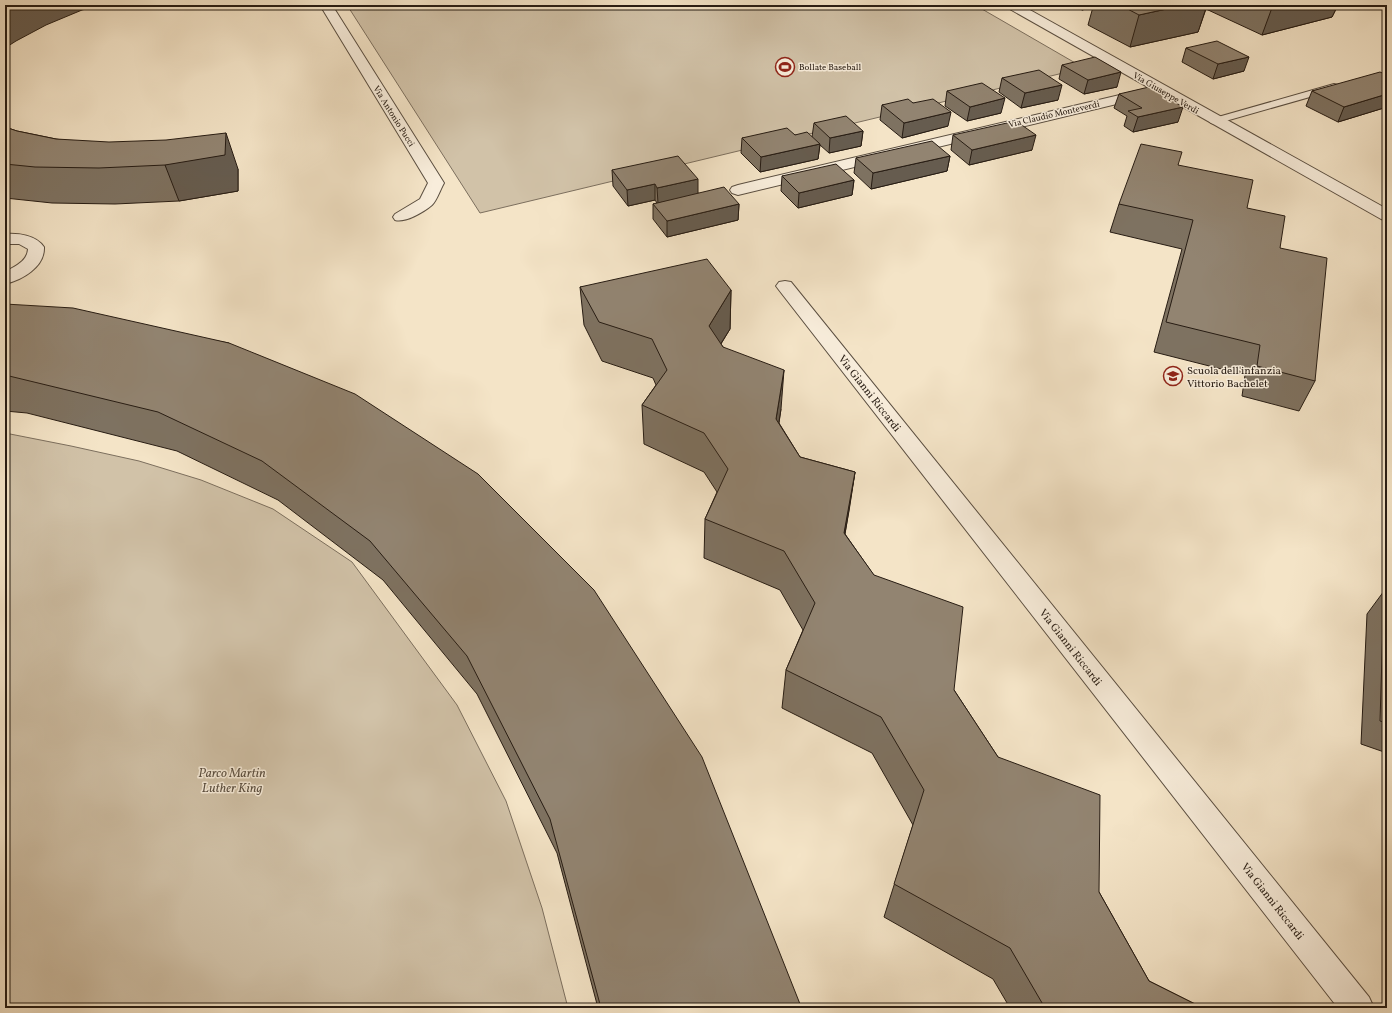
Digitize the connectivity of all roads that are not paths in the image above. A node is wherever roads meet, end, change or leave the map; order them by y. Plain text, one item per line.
1 (326, 5) edge
2 (1012, 5) edge
3 (1345, 84) edge
4 (1160, 89) junction
5 (1215, 121) junction
6 (1320, 180) junction
7 (738, 190) dead end
8 (1387, 216) edge
9 (401, 217) dead end
10 (1387, 228) edge
11 (5, 238) edge
12 (5, 279) edge
13 (785, 286) dead end
14 (1358, 1008) edge

1 - 9 street, Via Antonio Pucci
2 - 4 street, Via Giuseppe Verdi
3 - 5 lane
4 - 5 street, Via Giuseppe Verdi
4 - 7 street, Via Claudio Monteverdi
5 - 6 street, Via Giuseppe Verdi
6 - 8 street, Via Giuseppe Verdi
6 - 10 street, Via Giuseppe Verdi
11 - 12 street
13 - 14 street, Via Gianni Riccardi

